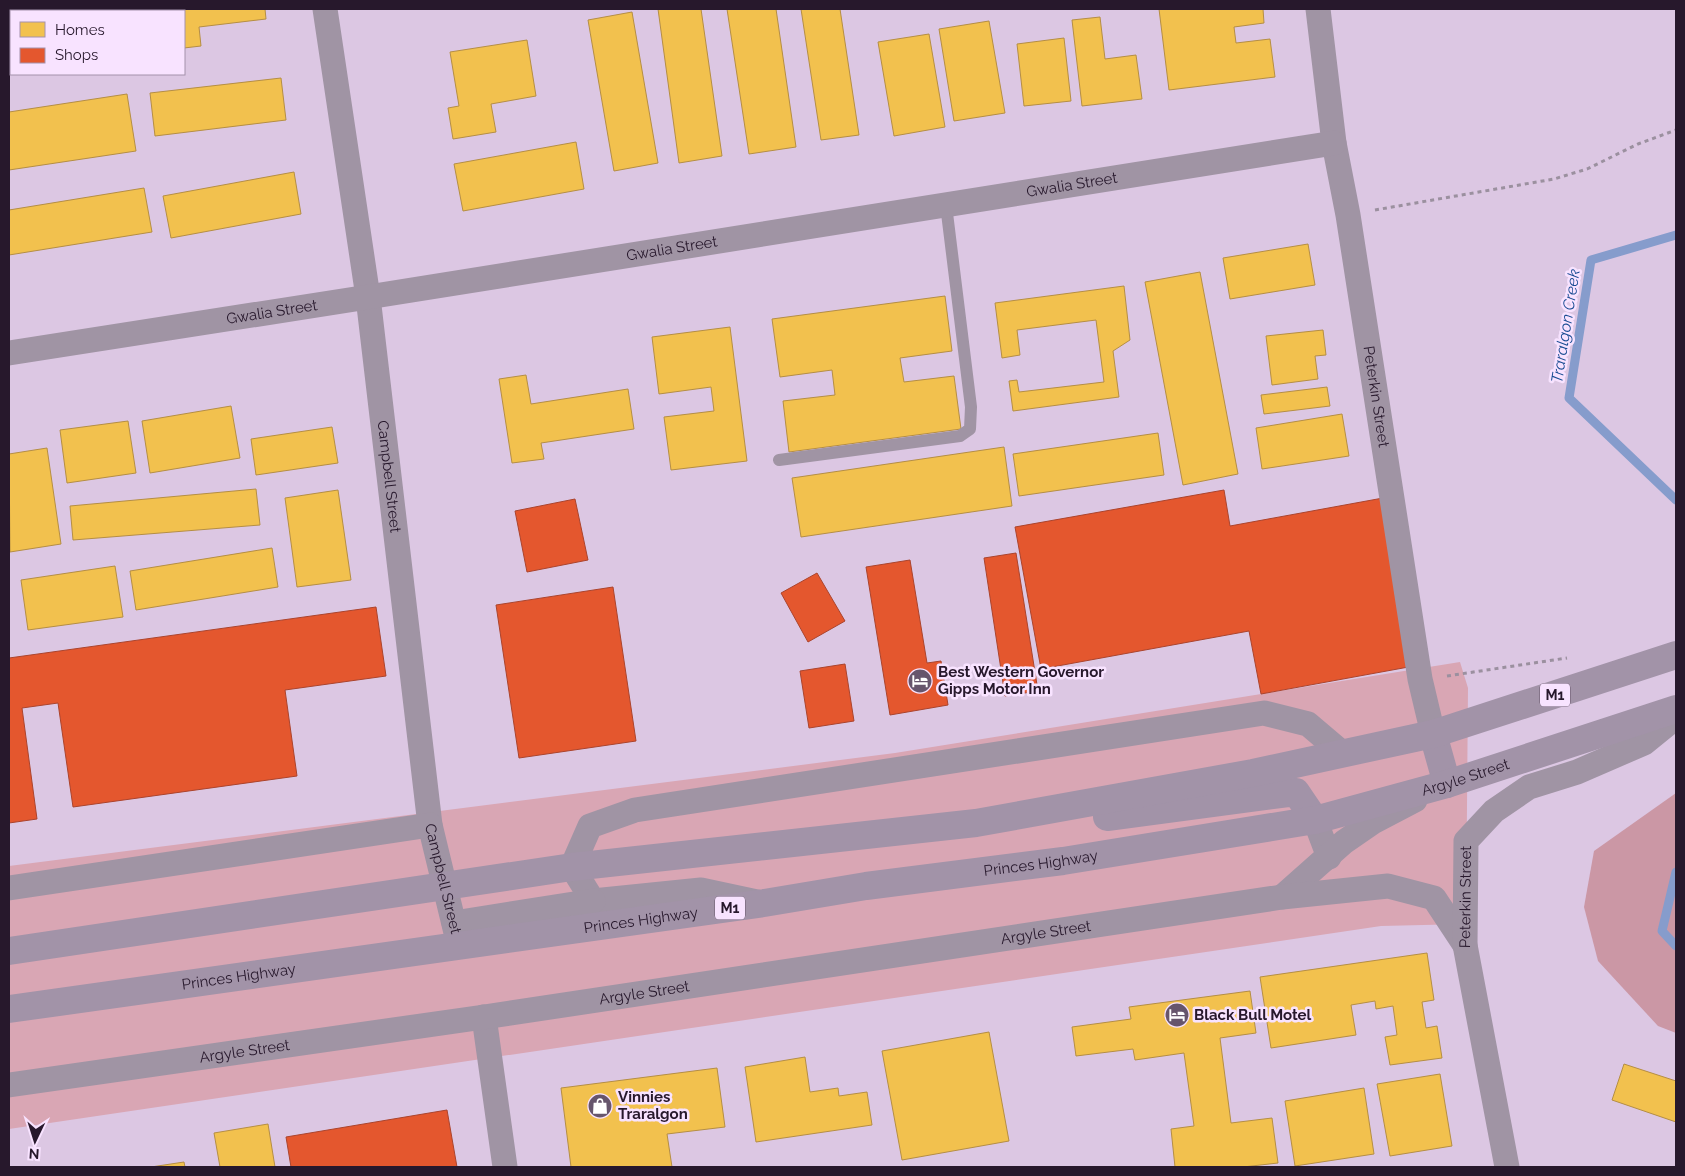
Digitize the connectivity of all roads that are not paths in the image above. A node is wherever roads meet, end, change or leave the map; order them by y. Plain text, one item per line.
1 (324, 9) edge
2 (1318, 9) edge
3 (1334, 142) junction
4 (946, 205) junction
5 (368, 298) junction
6 (9, 353) edge
7 (779, 460) dead end
8 (1676, 655) edge
9 (1676, 709) edge
10 (1676, 718) edge
11 (1433, 734) junction
12 (1340, 752) junction
13 (1446, 784) junction
14 (1315, 820) junction
15 (976, 823) junction
16 (430, 825) junction
17 (1329, 856) junction
18 (572, 867) junction
19 (445, 886) junction
20 (9, 888) edge
21 (1282, 897) junction
22 (593, 901) junction
23 (764, 903) junction
24 (457, 934) junction
25 (1464, 945) junction
26 (9, 950) edge
27 (9, 1009) edge
28 (484, 1016) junction
29 (9, 1085) edge
30 (505, 1167) edge
31 (1507, 1167) edge

1 - 5 street, Campbell Street
2 - 3 street, Peterkin Street
3 - 4 street, Gwalia Street
3 - 11 street, Peterkin Street
4 - 5 street, Gwalia Street
4 - 7 lane
5 - 6 street, Gwalia Street
5 - 16 street, Campbell Street
8 - 11 highway, M1
9 - 13 highway, Argyle Street / M1
10 - 25 street, Peterkin Street
11 - 12 highway, M1
11 - 13 highway, Peterkin Street
12 - 15 highway, M1
12 - 18 street
13 - 14 highway, Princes Highway / M1
13 - 17 street, Argyle Street
14 - 15 highway
14 - 17 street
14 - 23 highway, Princes Highway / M1
15 - 18 highway, M1
16 - 19 street, Campbell Street
16 - 20 street
17 - 21 street, Argyle Street
18 - 19 highway, M1
18 - 22 street
19 - 24 street, Campbell Street
19 - 26 highway, M1
21 - 25 street, Argyle Street
21 - 28 street, Argyle Street
22 - 23 street
22 - 24 street
23 - 24 highway, Princes Highway / M1
24 - 27 highway, Princes Highway / M1
25 - 31 street, Peterkin Street
28 - 29 street, Argyle Street
28 - 30 street

